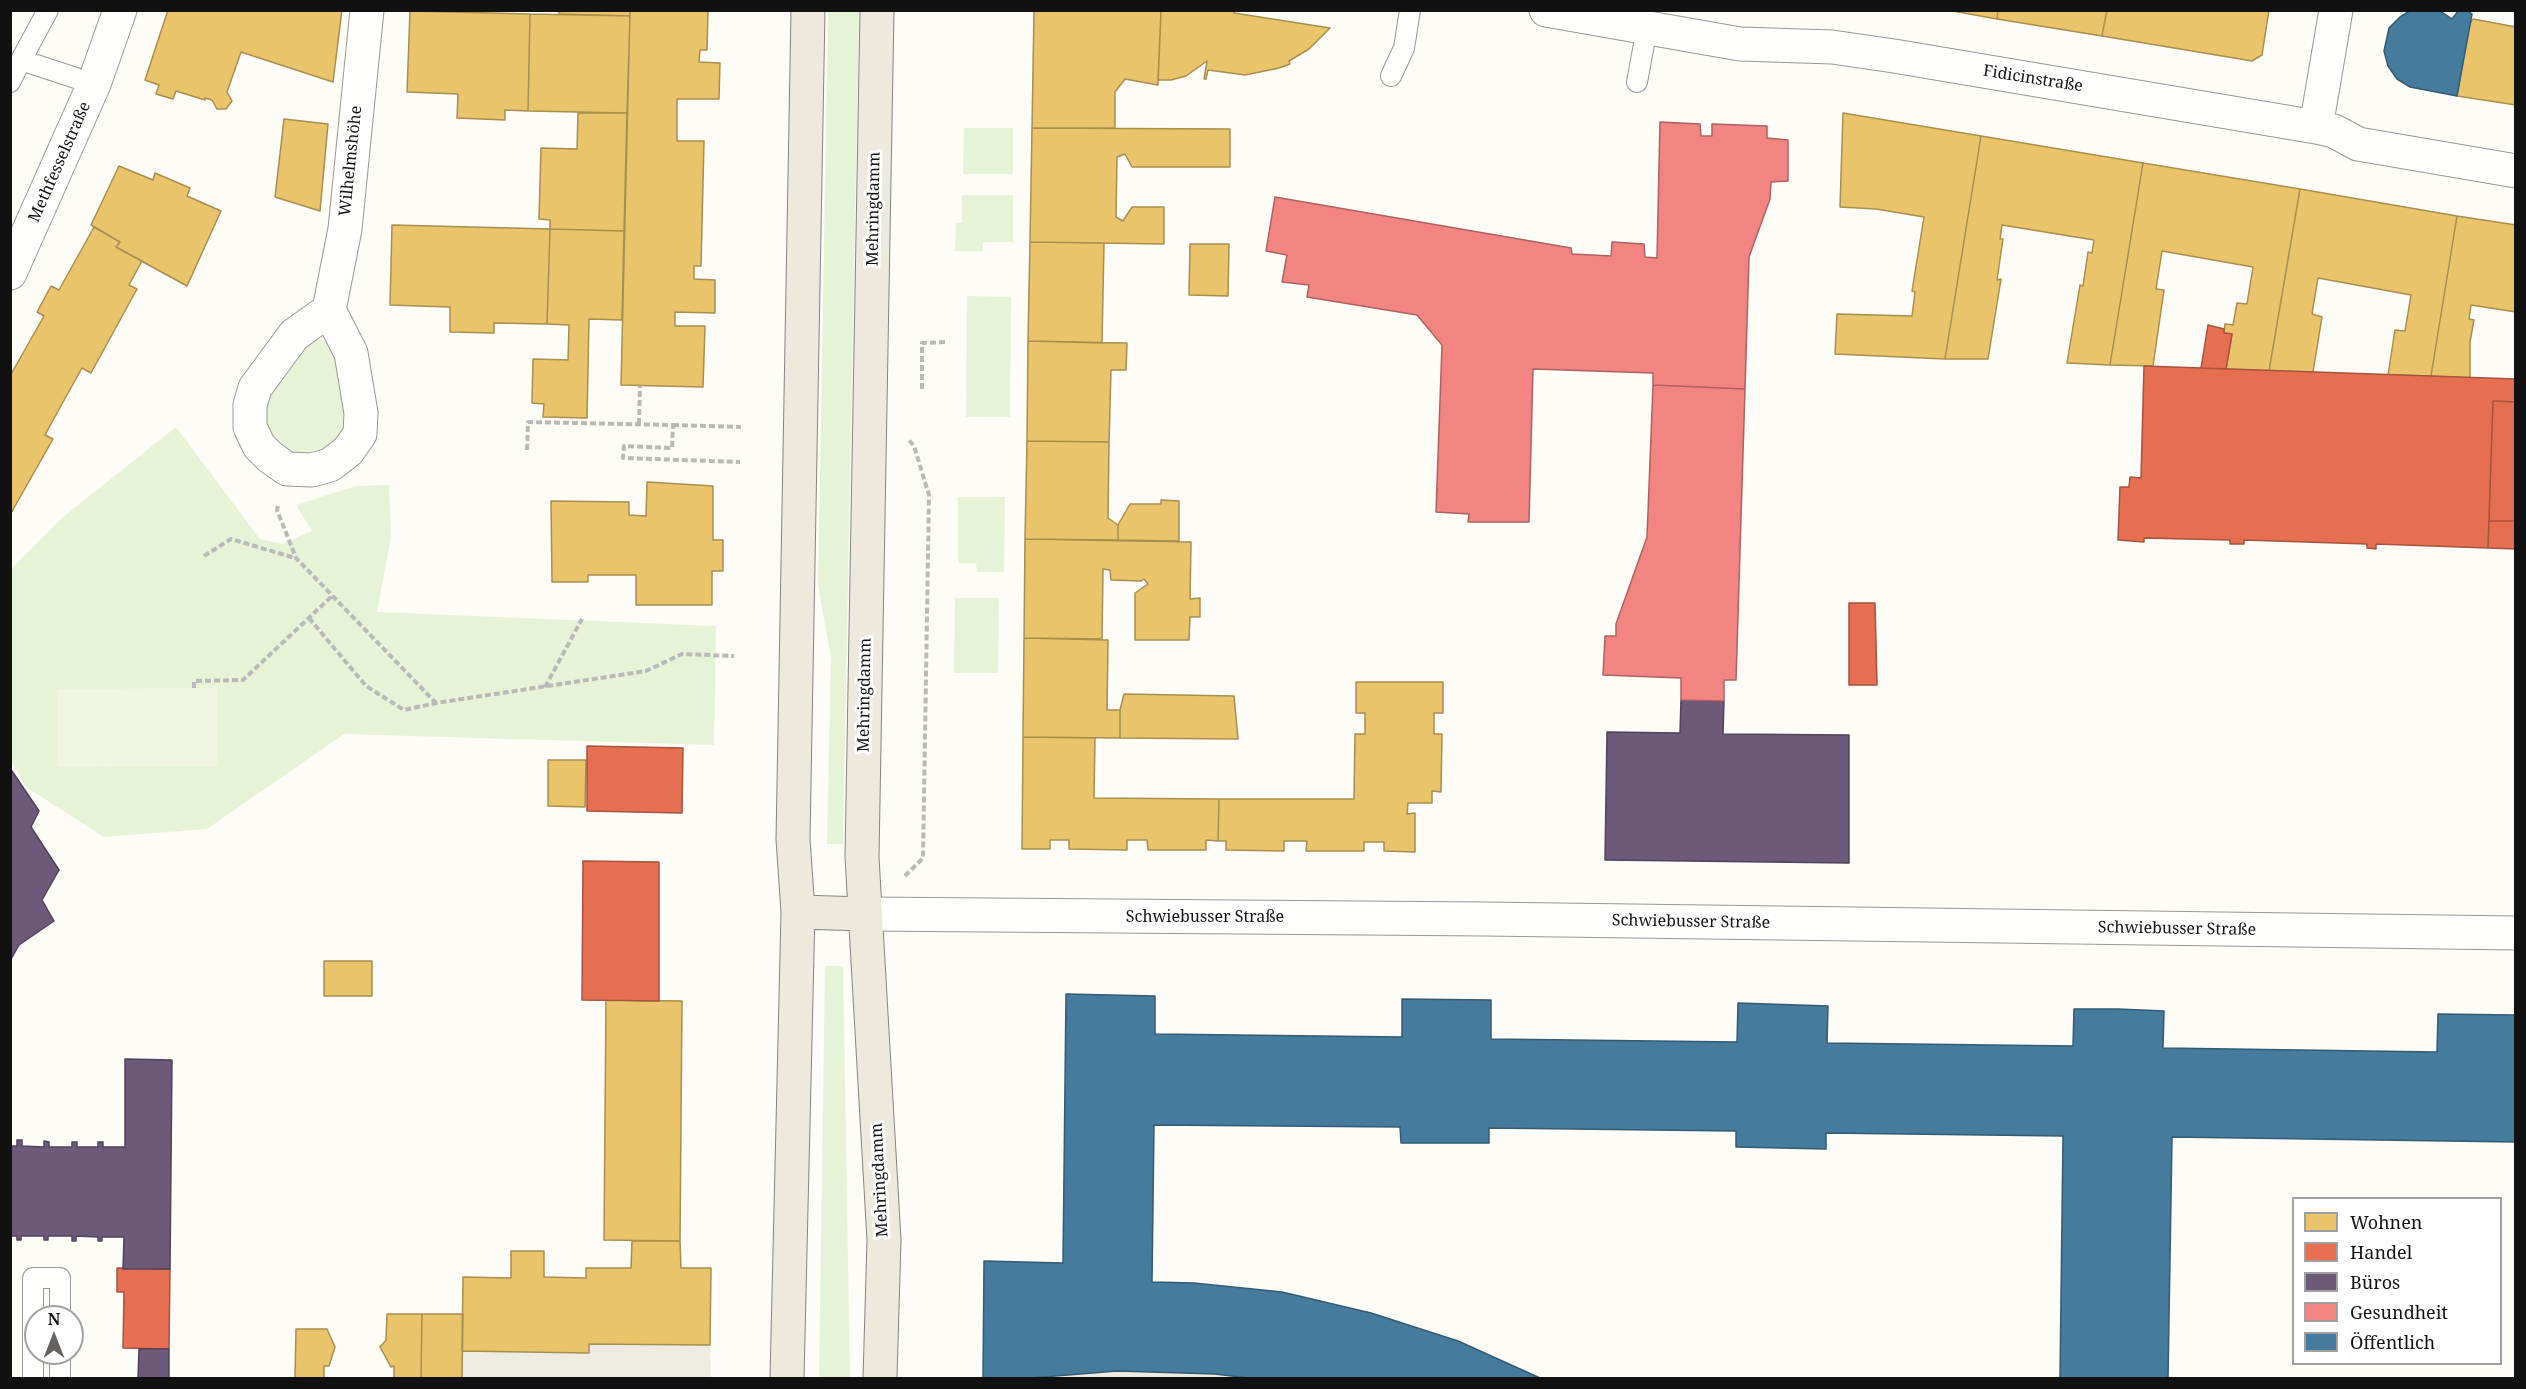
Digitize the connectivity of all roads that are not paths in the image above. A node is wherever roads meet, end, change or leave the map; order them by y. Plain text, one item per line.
1 (48, 10) edge
2 (120, 10) edge
3 (367, 10) edge
4 (808, 10) edge
5 (877, 10) edge
6 (1410, 10) edge
7 (1546, 10) edge
8 (2336, 10) edge
9 (1647, 28) junction
10 (21, 60) junction
11 (1391, 76) dead end
12 (10, 82) edge
13 (1637, 82) dead end
14 (94, 84) junction
15 (2316, 127) junction
16 (2516, 171) edge
17 (10, 273) edge
18 (329, 310) junction
19 (798, 912) junction
20 (866, 915) junction
21 (2516, 933) edge
22 (33, 1305) edge
23 (60, 1305) edge
24 (787, 1378) edge
25 (880, 1378) edge

1 - 10 lane
2 - 14 street, Methfesselstraße
3 - 18 street, Wilhelmshöhe
4 - 19 main road
5 - 20 main road, Mehringdamm
6 - 11 lane
7 - 9 street, Fidicinstraße
8 - 15 street
9 - 13 lane
9 - 15 street, Fidicinstraße
10 - 12 lane
10 - 14 lane, Methfesselstraße
14 - 17 street, Methfesselstraße
15 - 16 street, Fidicinstraße
18 - 18 street
19 - 20 main road
19 - 24 main road
20 - 21 street, Schwiebusser Straße
20 - 25 main road, Mehringdamm
22 - 23 lane

